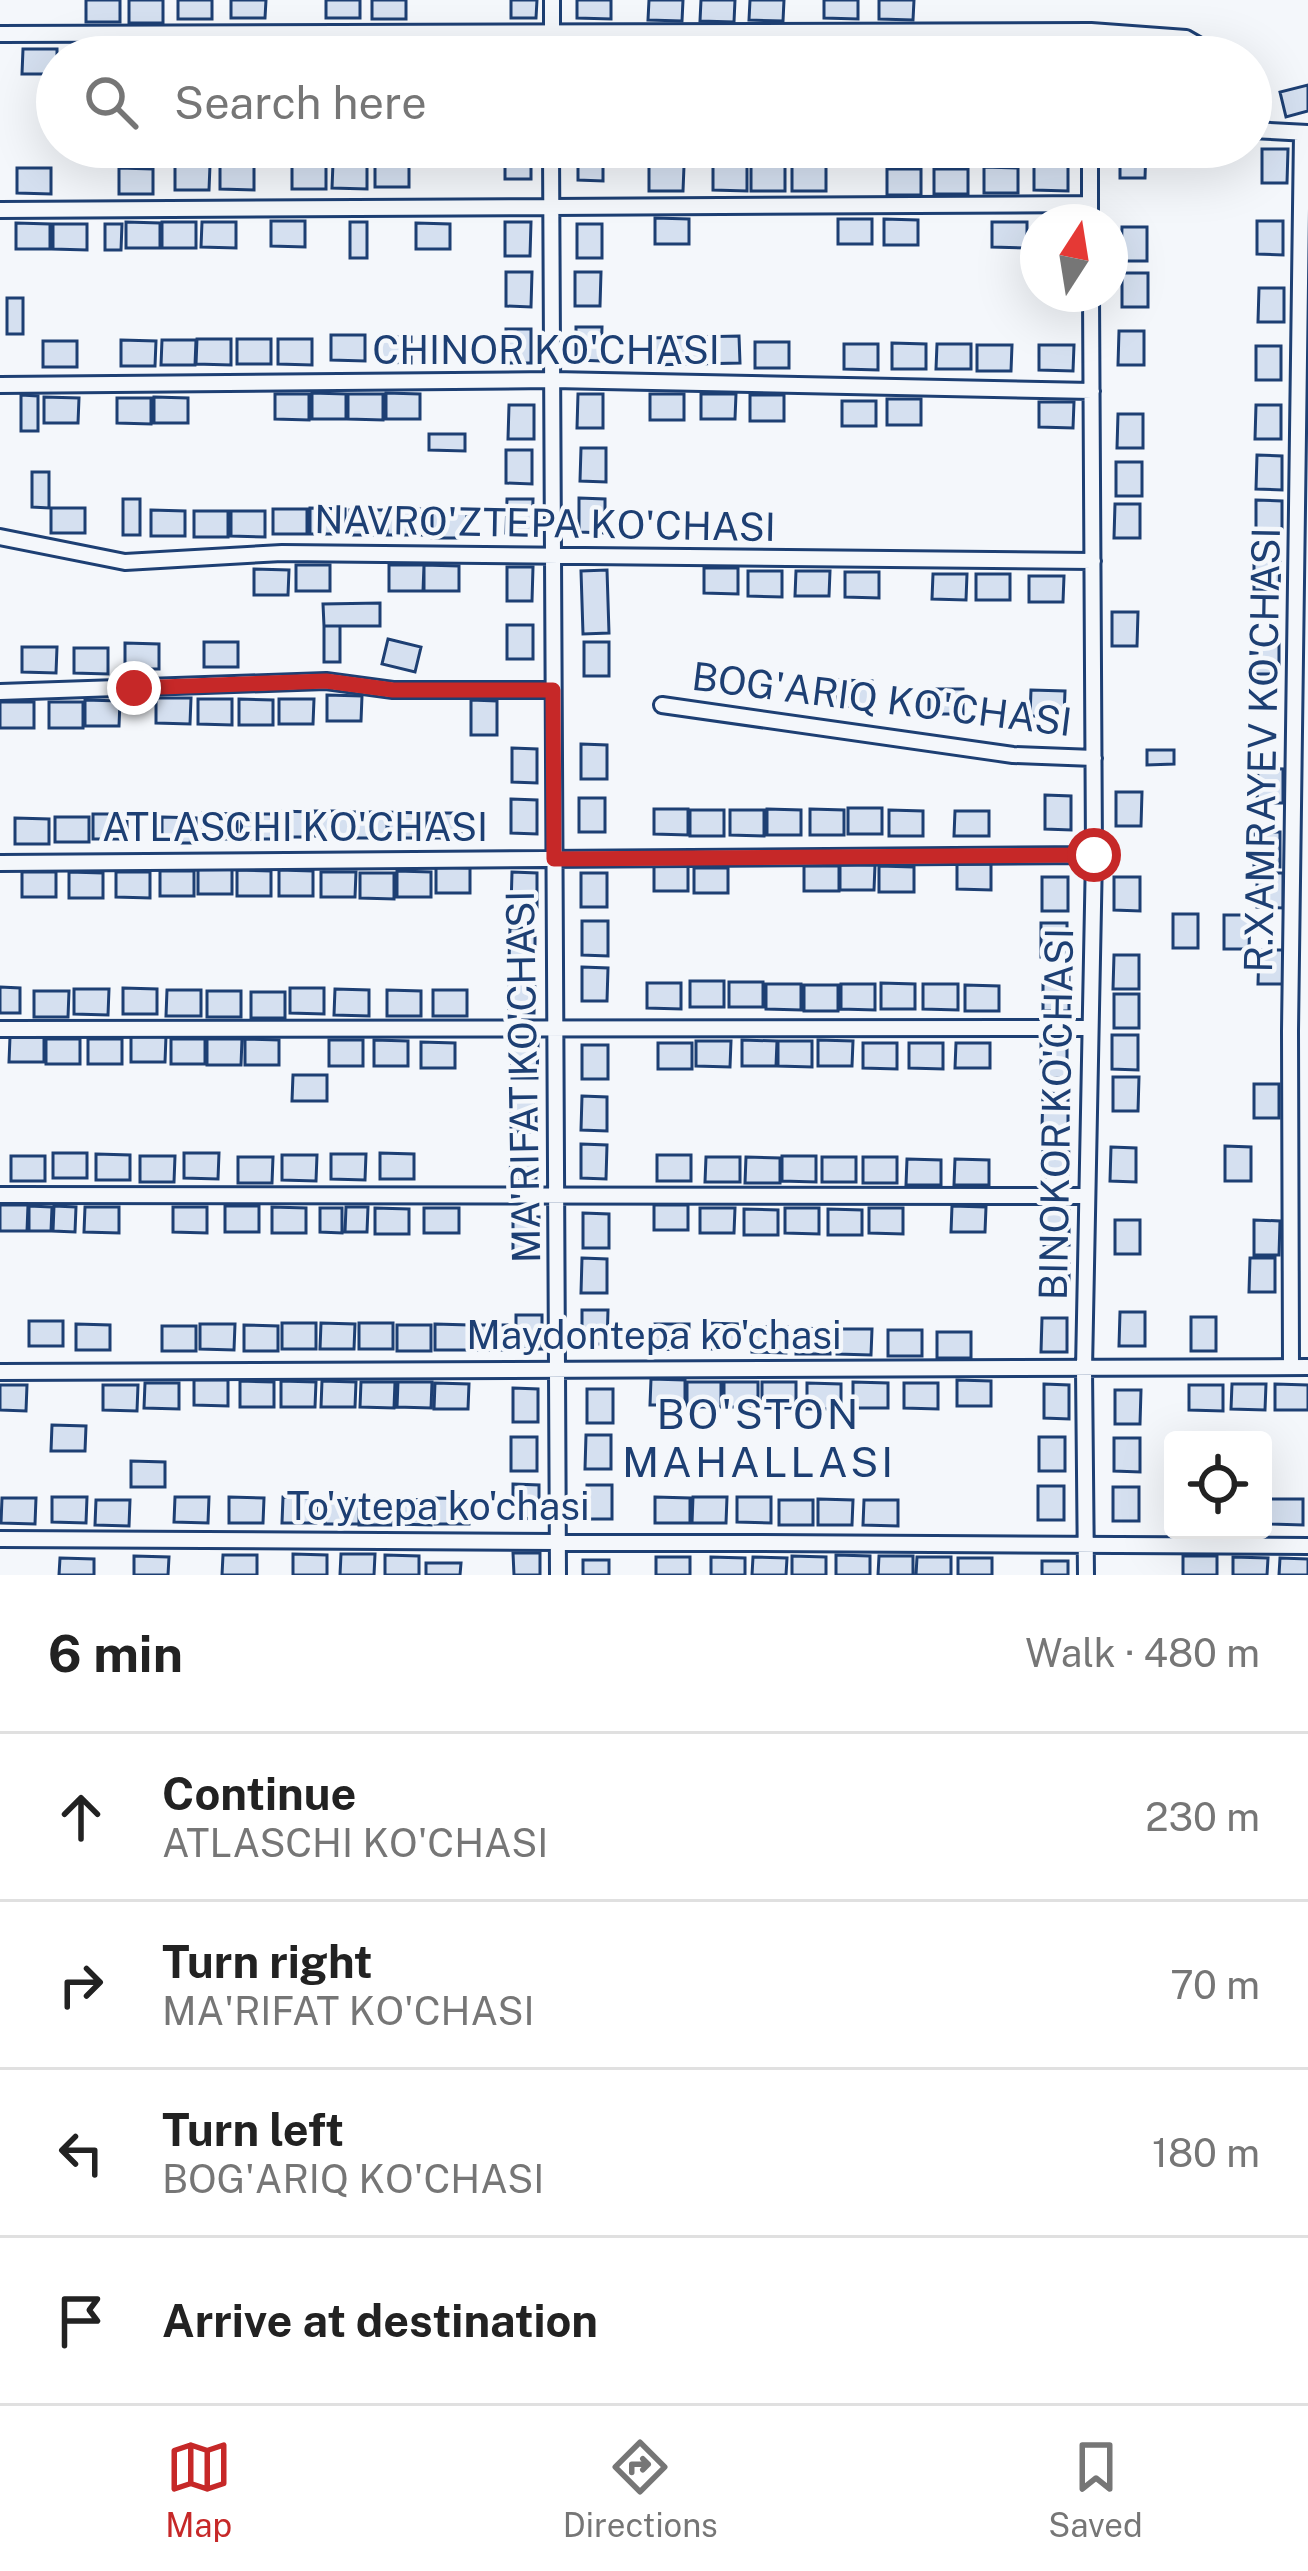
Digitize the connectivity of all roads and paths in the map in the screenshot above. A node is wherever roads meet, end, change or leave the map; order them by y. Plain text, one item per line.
1 (552, 0) edge
2 (1091, 31) junction
3 (0, 34) edge
4 (552, 35) junction
5 (1091, 36) edge
6 (1159, 36) edge
7 (1272, 132) edge
8 (1305, 134) edge
9 (551, 168) edge
10 (1090, 168) edge
11 (1090, 204) edge
12 (1020, 205) edge
13 (550, 208) junction
14 (0, 210) edge
15 (1091, 312) edge
16 (553, 380) junction
17 (0, 385) edge
18 (1091, 391) junction
19 (0, 536) edge
20 (554, 557) junction
21 (1093, 561) junction
22 (553, 690) junction
23 (0, 692) edge
24 (662, 705) dead end
25 (1094, 758) junction
26 (1094, 855) junction
27 (554, 859) junction
28 (0, 863) edge
29 (1089, 1028) junction
30 (0, 1029) edge
31 (554, 1029) junction
32 (1290, 1031) junction
33 (1308, 1032) edge
34 (0, 1195) edge
35 (556, 1195) junction
36 (1087, 1196) junction
37 (560, 1367) junction
38 (1291, 1367) junction
39 (1308, 1367) edge
40 (1084, 1369) junction
41 (0, 1372) edge
42 (558, 1538) junction
43 (0, 1539) edge
44 (1308, 1546) edge
45 (1086, 1547) junction
46 (558, 1575) edge
47 (1086, 1575) edge

1 - 4 street
2 - 4 street
2 - 5 street
2 - 6 street
3 - 4 street
7 - 8 street
8 - 32 street, R.XAMRAYEV KO'CHASI
9 - 13 street, MA'RIFAT KO'CHASI
10 - 11 street
12 - 13 street
13 - 14 street
13 - 16 street, MA'RIFAT KO'CHASI
15 - 18 street, BINOKOR KO'CHASI
16 - 17 street, CHINOR KO'CHASI
16 - 18 street, CHINOR KO'CHASI
16 - 20 street, MA'RIFAT KO'CHASI
18 - 21 street, BINOKOR KO'CHASI
19 - 20 street, NAVRO'ZTEPA KO'CHASI
20 - 21 street, NAVRO'ZTEPA KO'CHASI
20 - 22 street, MA'RIFAT KO'CHASI
21 - 25 street, BINOKOR KO'CHASI
22 - 23 street
22 - 27 street, MA'RIFAT KO'CHASI
24 - 25 street, BOG'ARIQ KO'CHASI
25 - 26 street, BINOKOR KO'CHASI
26 - 27 street, ATLASCHI KO'CHASI
26 - 29 street, BINOKOR KO'CHASI
27 - 28 street, ATLASCHI KO'CHASI
27 - 31 street, MA'RIFAT KO'CHASI
29 - 31 street
29 - 36 street, BINOKOR KO'CHASI
30 - 31 street
31 - 35 street, MA'RIFAT KO'CHASI
32 - 33 street
32 - 38 street, R.XAMRAYEV KO'CHASI
34 - 35 street
35 - 36 street
35 - 37 street, MA'RIFAT KO'CHASI
36 - 40 street, BINOKOR KO'CHASI
37 - 40 street, Maydontepa ko'chasi
37 - 41 street, Maydontepa ko'chasi
37 - 42 street, MA'RIFAT KO'CHASI
38 - 39 street, Maydontepa ko'chasi
38 - 40 street, Maydontepa ko'chasi
40 - 45 street, BINOKOR KO'CHASI
42 - 43 street, To'ytepa ko'chasi
42 - 45 street, To'ytepa ko'chasi
42 - 46 street, MA'RIFAT KO'CHASI
44 - 45 street, To'ytepa ko'chasi
45 - 47 street, BINOKOR KO'CHASI

